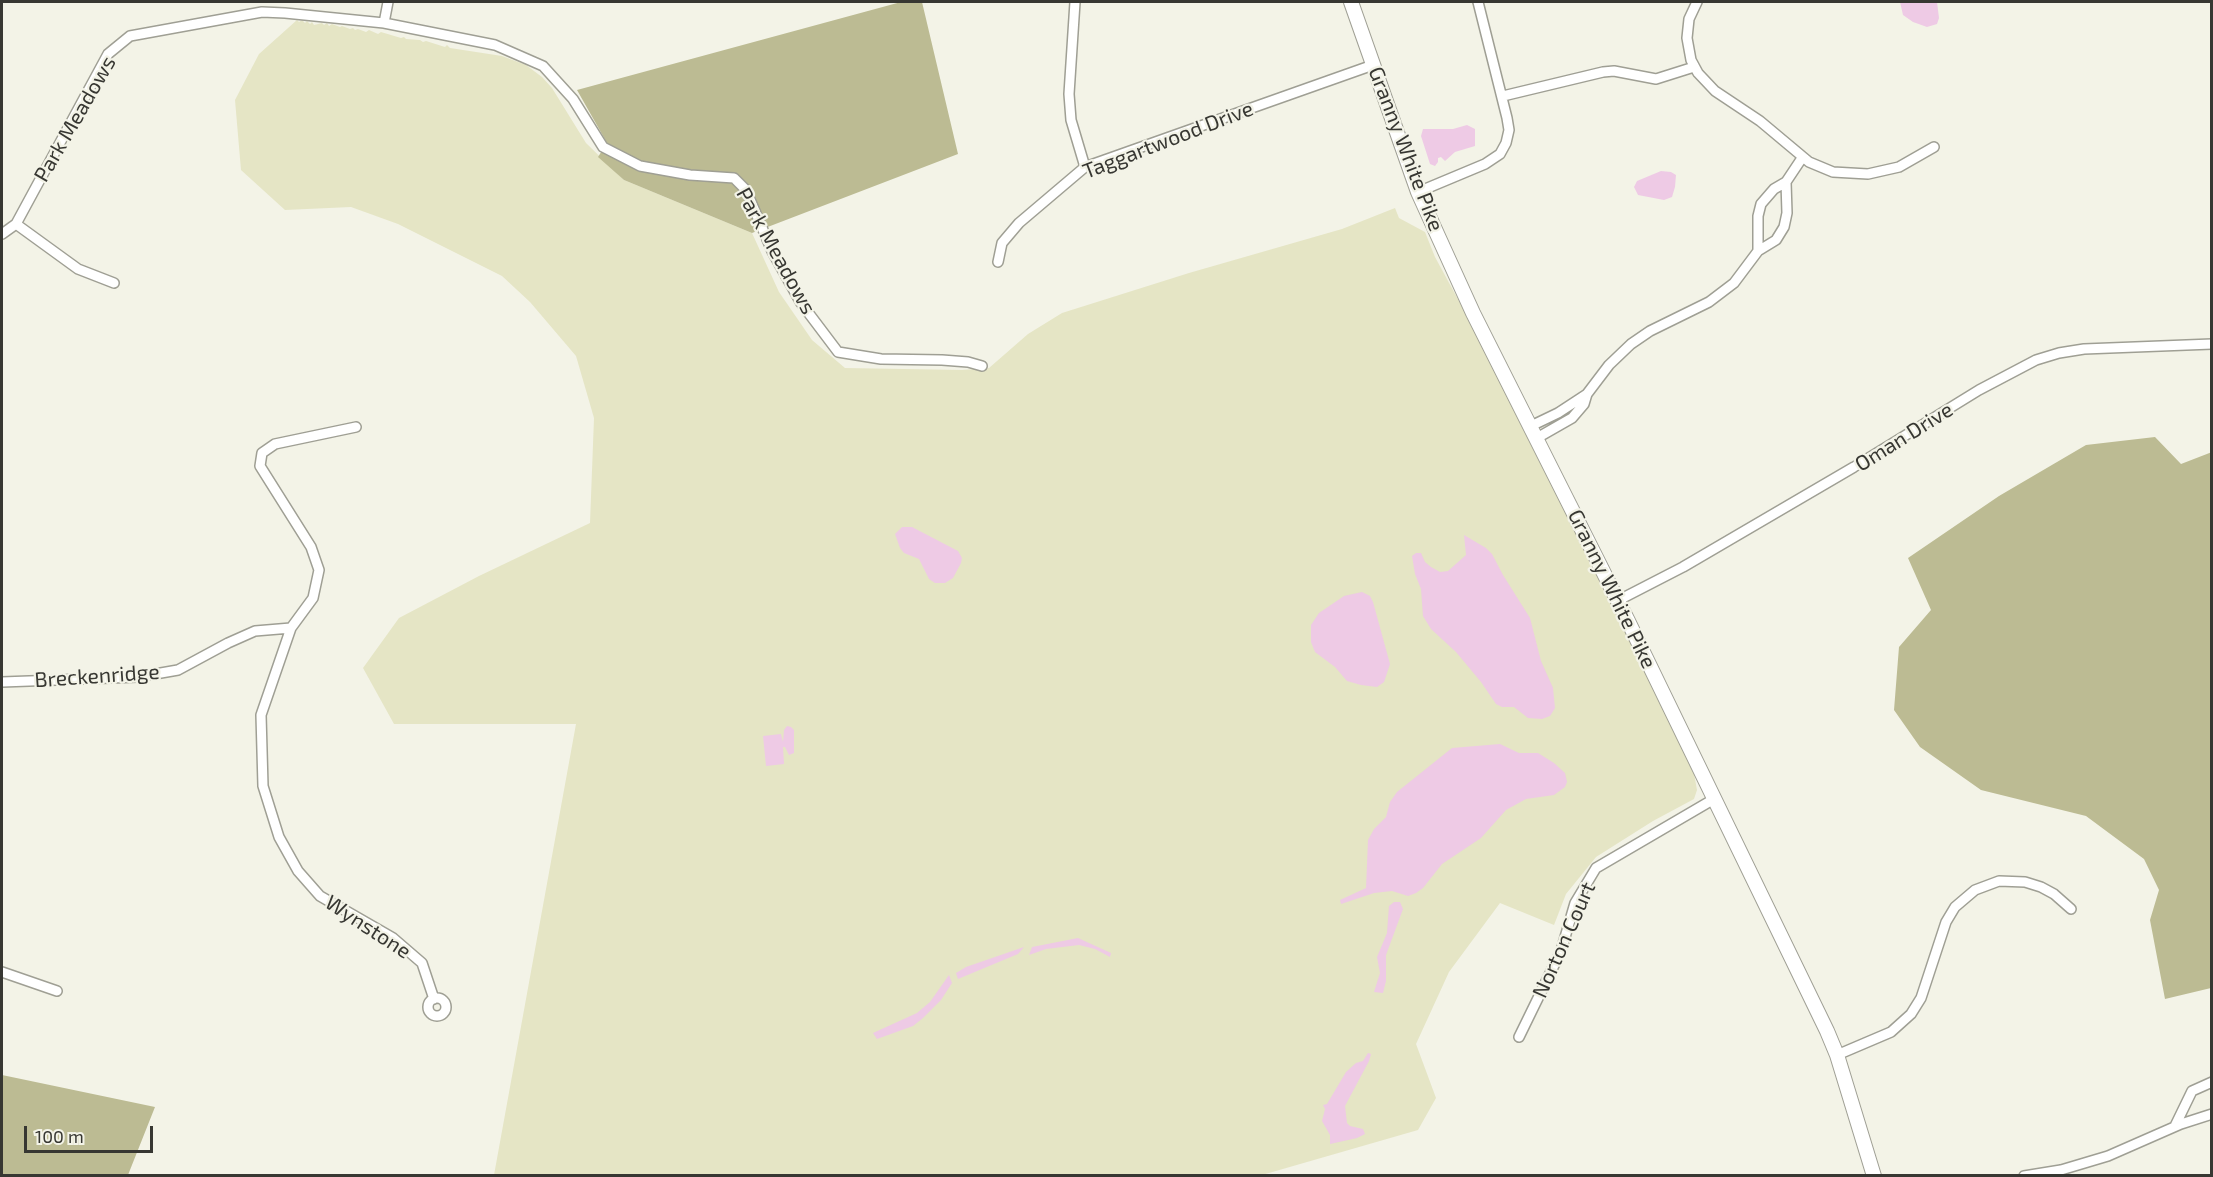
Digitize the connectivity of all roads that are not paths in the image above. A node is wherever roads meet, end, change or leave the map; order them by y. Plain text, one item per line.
1 (387, 2) edge
2 (1075, 2) edge
3 (1351, 2) edge
4 (1479, 2) edge
5 (1697, 2) edge
6 (384, 23) junction
7 (1373, 65) junction
8 (1694, 67) junction
9 (1503, 96) junction
10 (1934, 147) dead end
11 (1802, 158) junction
12 (1085, 167) junction
13 (1786, 182) junction
14 (1418, 192) junction
15 (16, 225) junction
16 (2, 234) edge
17 (1758, 251) junction
18 (999, 262) dead end
19 (114, 283) dead end
20 (2211, 344) edge
21 (982, 366) dead end
22 (1587, 394) junction
23 (356, 427) dead end
24 (1534, 432) junction
25 (1617, 601) junction
26 (291, 628) junction
27 (2, 682) edge
28 (1714, 799) junction
29 (2071, 909) dead end
30 (2, 972) edge
31 (57, 991) dead end
32 (434, 999) dead end
33 (1519, 1037) dead end
34 (1837, 1055) junction
35 (2211, 1082) edge
36 (2211, 1114) edge
37 (2175, 1126) junction
38 (1874, 1176) edge
39 (2024, 1176) edge

1 - 6 street
2 - 12 street
3 - 7 main road, Granny White Pike
4 - 9 street
5 - 8 street
6 - 15 street, Park Meadows
6 - 21 street, Park Meadows
7 - 12 street, Taggartwood Drive
7 - 14 main road, Granny White Pike
8 - 9 street
8 - 11 street
9 - 14 street
10 - 11 street
11 - 13 street
12 - 18 street, Taggartwood Drive
13 - 17 street
13 - 17 street
14 - 24 main road, Granny White Pike
15 - 16 street, Park Meadows
15 - 19 street
17 - 22 street
20 - 25 street, Oman Drive
22 - 24 street
22 - 24 street
23 - 26 street, Wynstone
24 - 25 main road, Granny White Pike
25 - 28 main road, Granny White Pike
26 - 27 street, Breckenridge
26 - 32 street, Wynstone
28 - 33 street, Norton Court
28 - 34 main road, Granny White Pike
29 - 34 street
30 - 31 street
34 - 38 main road, Granny White Pike
35 - 37 street
36 - 37 street
37 - 39 street

